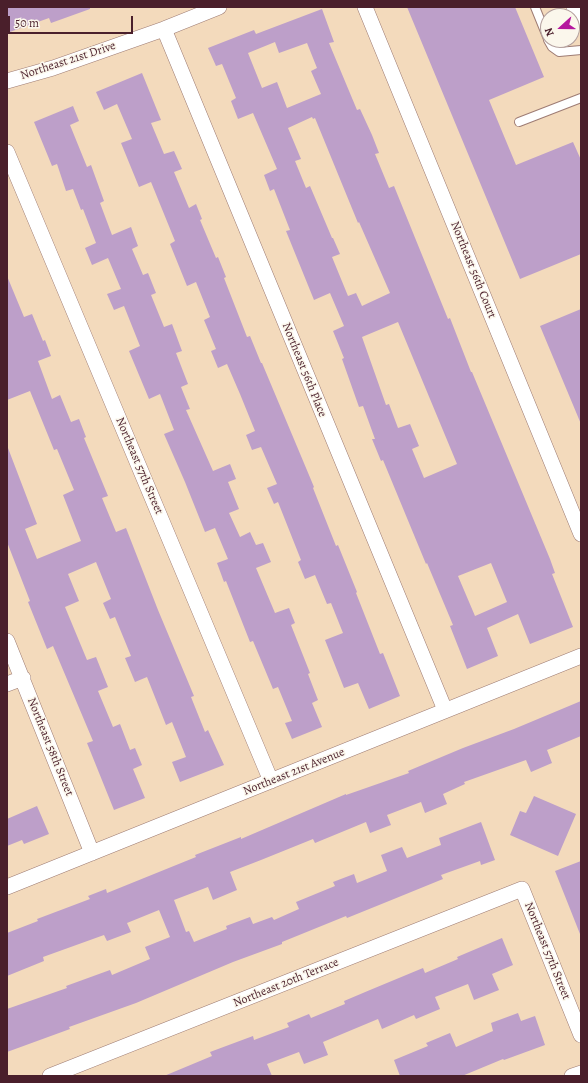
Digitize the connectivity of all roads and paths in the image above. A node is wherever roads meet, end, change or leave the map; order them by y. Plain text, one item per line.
1 (219, 7) edge
2 (365, 7) edge
3 (535, 7) edge
4 (576, 7) edge
5 (581, 19) edge
6 (540, 20) edge
7 (164, 30) junction
8 (553, 48) edge
9 (581, 50) edge
10 (7, 81) edge
11 (581, 98) edge
12 (519, 122) dead end
13 (7, 152) edge
14 (581, 534) edge
15 (7, 641) edge
16 (581, 656) edge
17 (23, 678) junction
18 (7, 684) edge
19 (445, 710) junction
20 (271, 781) junction
21 (92, 853) junction
22 (7, 887) edge
23 (522, 889) joint
24 (581, 1035) edge
25 (581, 1073) edge
26 (50, 1076) edge
27 (572, 1076) edge

1 - 7 street, Northeast 21st Drive
2 - 14 street, Northeast 56th Court
3 - 6 lane
4 - 5 street
7 - 10 street, Northeast 21st Drive
7 - 19 street, Northeast 56th Place
8 - 9 lane
11 - 12 lane
13 - 20 street, Northeast 57th Street
15 - 17 street, Northeast 58th Street
16 - 19 street, Northeast 21st Avenue
17 - 18 street
17 - 21 street, Northeast 58th Street
19 - 20 street, Northeast 21st Avenue
20 - 21 street, Northeast 21st Avenue
21 - 22 street, Northeast 21st Avenue
23 - 24 street, Northeast 57th Street
23 - 26 street, Northeast 20th Terrace
25 - 27 street

